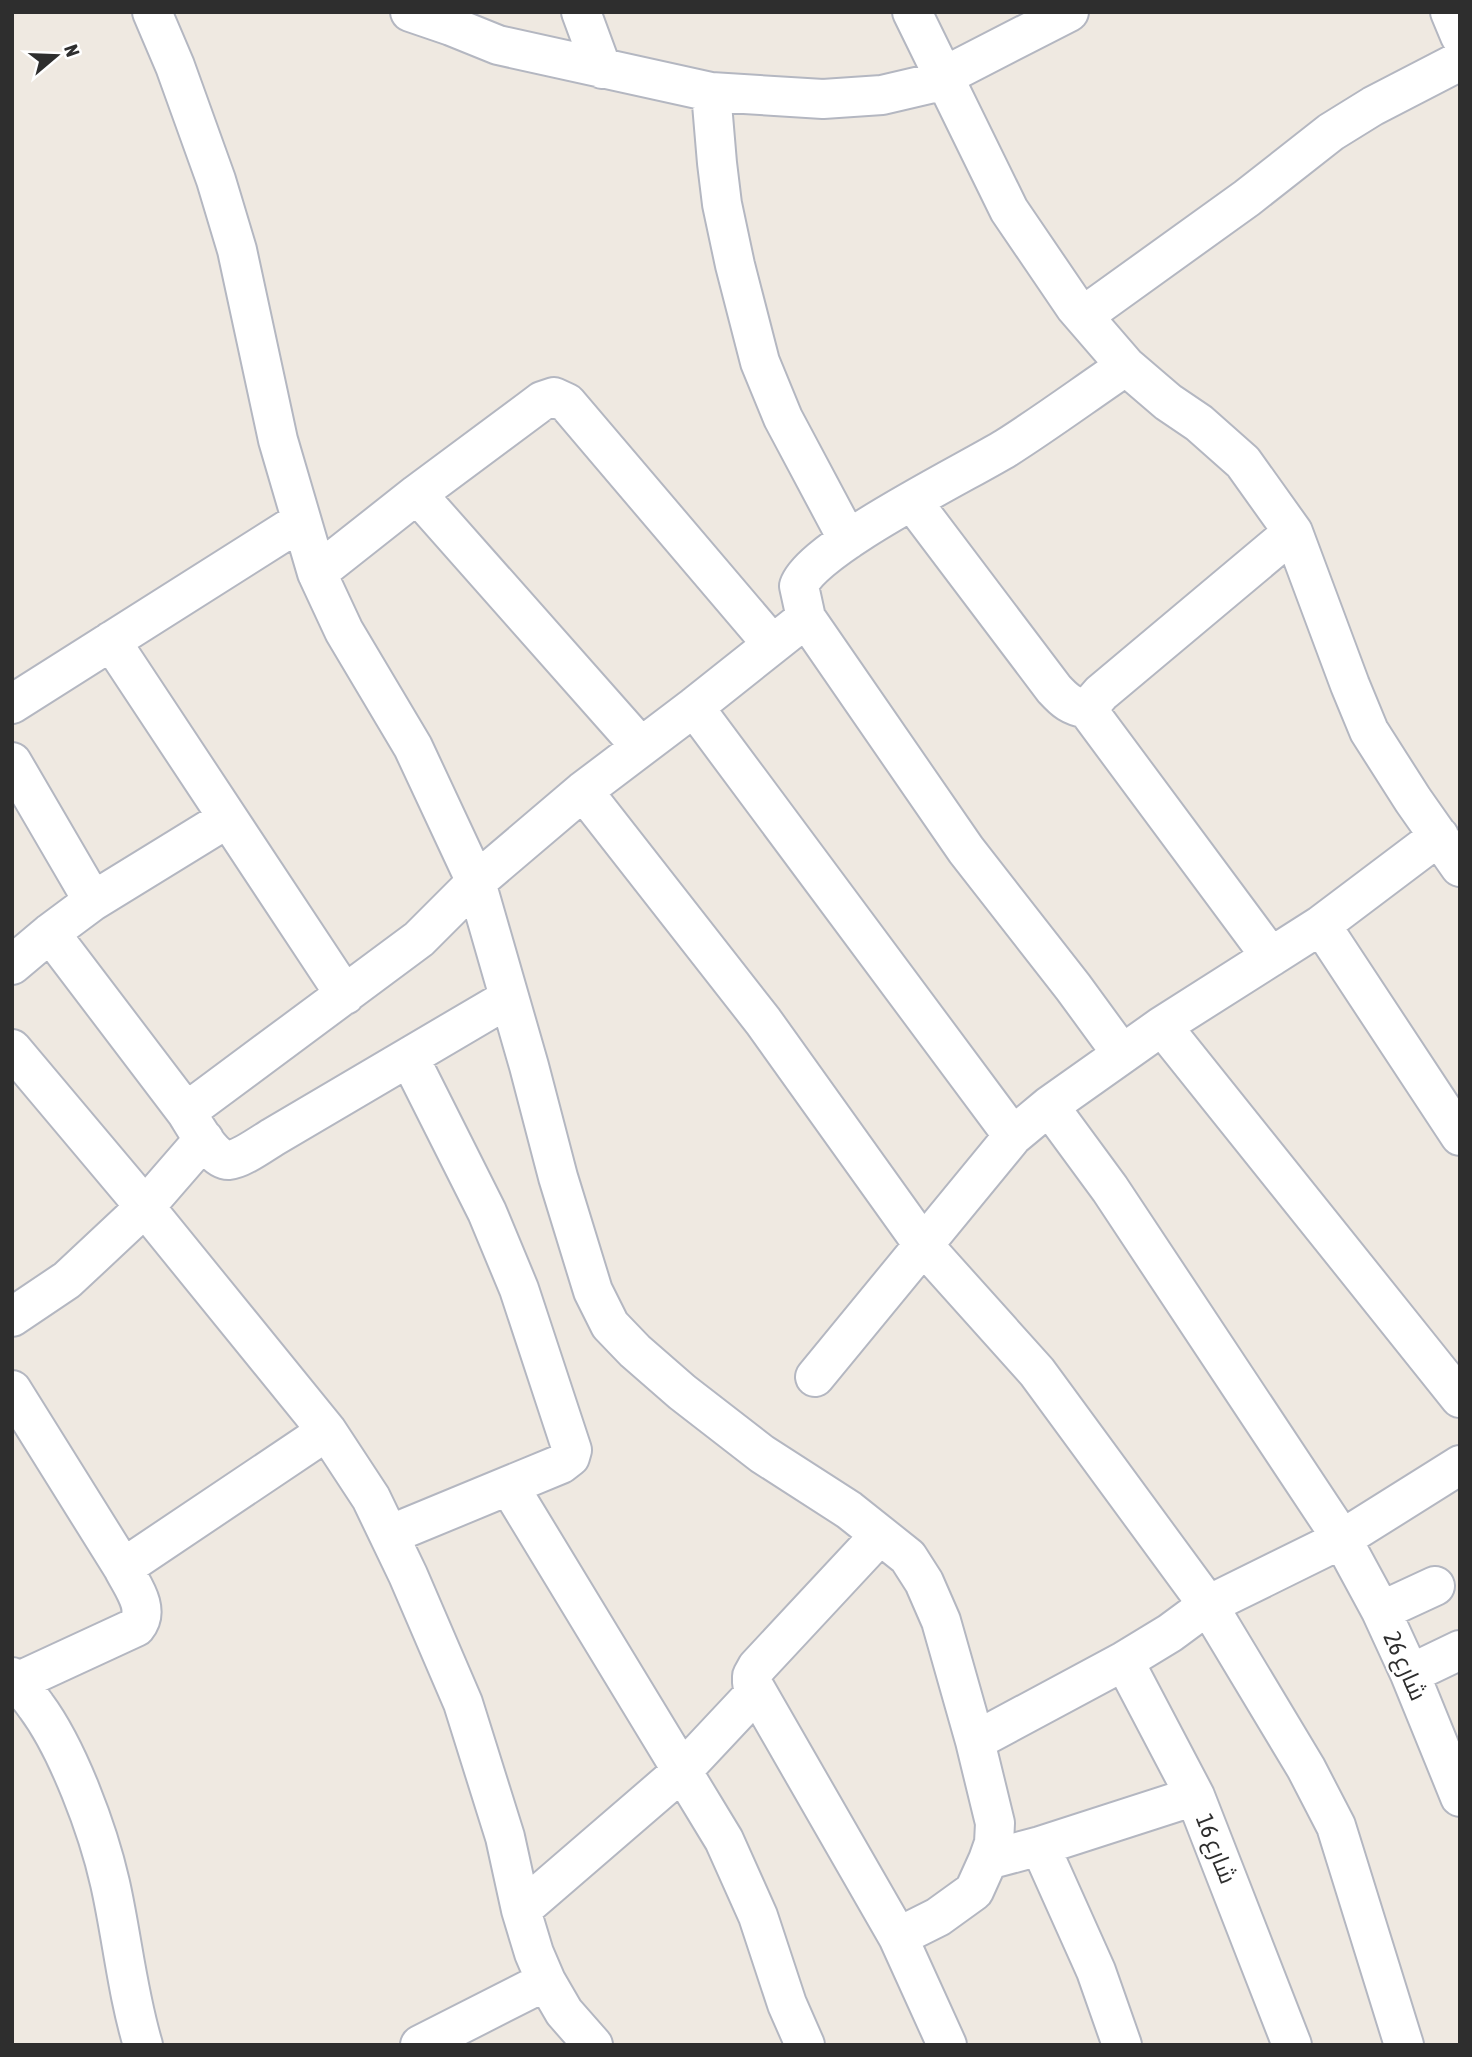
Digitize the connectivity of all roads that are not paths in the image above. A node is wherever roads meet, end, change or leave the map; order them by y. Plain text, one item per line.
1 (152, 12) edge
2 (410, 12) edge
3 (581, 12) edge
4 (912, 12) edge
5 (1069, 12) edge
6 (1450, 12) edge
7 (1460, 36) edge
8 (1460, 61) edge
9 (602, 69) junction
10 (944, 78) junction
11 (711, 92) junction
12 (1083, 316) junction
13 (1126, 366) junction
14 (417, 494) junction
15 (912, 501) junction
16 (301, 521) junction
17 (1293, 532) junction
18 (848, 540) junction
19 (317, 573) junction
20 (806, 618) junction
21 (111, 641) junction
22 (772, 644) junction
23 (12, 704) edge
24 (694, 707) junction
25 (1087, 709) junction
26 (641, 747) junction
27 (12, 762) edge
28 (583, 791) junction
29 (228, 818) junction
30 (1448, 836) edge
31 (476, 882) junction
32 (93, 901) junction
33 (1321, 925) junction
34 (50, 933) junction
35 (1272, 957) junction
36 (12, 965) edge
37 (345, 995) junction
38 (509, 998) junction
39 (1162, 1026) junction
40 (12, 1049) edge
41 (1122, 1054) junction
42 (409, 1057) junction
43 (1049, 1106) junction
44 (195, 1126) junction
45 (1013, 1136) junction
46 (1460, 1136) edge
47 (145, 1207) junction
48 (924, 1246) junction
49 (12, 1317) edge
50 (816, 1377) dead end
51 (12, 1390) edge
52 (1460, 1398) edge
53 (327, 1431) junction
54 (1460, 1465) edge
55 (509, 1486) junction
56 (389, 1535) junction
57 (880, 1535) junction
58 (1342, 1539) junction
59 (123, 1568) junction
60 (1435, 1586) dead end
61 (1208, 1605) junction
62 (1381, 1611) junction
63 (1460, 1650) edge
64 (1124, 1661) junction
65 (1410, 1674) junction
66 (15, 1680) edge
67 (756, 1692) junction
68 (975, 1741) junction
69 (681, 1772) junction
70 (1195, 1796) junction
71 (1460, 1797) edge
72 (1040, 1846) junction
73 (988, 1860) junction
74 (521, 1910) junction
75 (898, 1937) junction
76 (546, 1981) junction
77 (936, 2040) edge
78 (143, 2045) edge
79 (420, 2045) edge
80 (593, 2045) edge
81 (805, 2045) edge
82 (1122, 2045) edge
83 (1292, 2045) edge
84 (1404, 2045) edge

1 - 16 street
2 - 9 street
3 - 9 street
4 - 10 street
5 - 10 street
6 - 7 street
8 - 12 street
9 - 11 street
10 - 11 street
10 - 12 street
11 - 18 street
12 - 13 street
13 - 15 street
13 - 17 street
14 - 19 street
14 - 22 street
14 - 26 street
15 - 18 street
15 - 25 street
16 - 19 street
16 - 21 street
17 - 25 street
17 - 30 street
18 - 20 street
19 - 31 street
20 - 22 street
20 - 41 street
21 - 23 street
21 - 29 street
22 - 24 street
24 - 26 street
24 - 45 street
25 - 35 street
26 - 28 street
27 - 32 street
28 - 31 street
28 - 48 street
29 - 32 street
29 - 37 street
30 - 33 street
31 - 37 street
31 - 38 street
32 - 34 street
33 - 35 street
33 - 46 street
34 - 36 street
34 - 44 street
35 - 39 street
37 - 44 street
38 - 42 street
38 - 57 street
39 - 41 street
39 - 52 street
40 - 47 street
41 - 43 street
42 - 44 street
42 - 55 street
43 - 45 street
43 - 58 street, شارع 26
44 - 47 street
45 - 48 street
47 - 49 street
47 - 53 street
48 - 50 street
48 - 61 street
51 - 59 street
53 - 56 street
53 - 59 street
54 - 58 street
55 - 56 street
55 - 69 street
56 - 74 street
57 - 67 street
57 - 68 street
58 - 61 street
58 - 62 street, شارع 26
59 - 66 street
60 - 62 street
61 - 64 street
61 - 84 street
62 - 65 street, شارع 26
63 - 65 street
64 - 68 street
64 - 70 street, شارع 16
65 - 71 street, شارع 26
66 - 78 street
67 - 69 street
67 - 75 street
68 - 73 street
69 - 74 street
69 - 81 street
70 - 72 street
70 - 83 street, شارع 16
72 - 73 street
72 - 82 street
73 - 75 street
74 - 76 street
75 - 77 street
76 - 79 street
76 - 80 street

